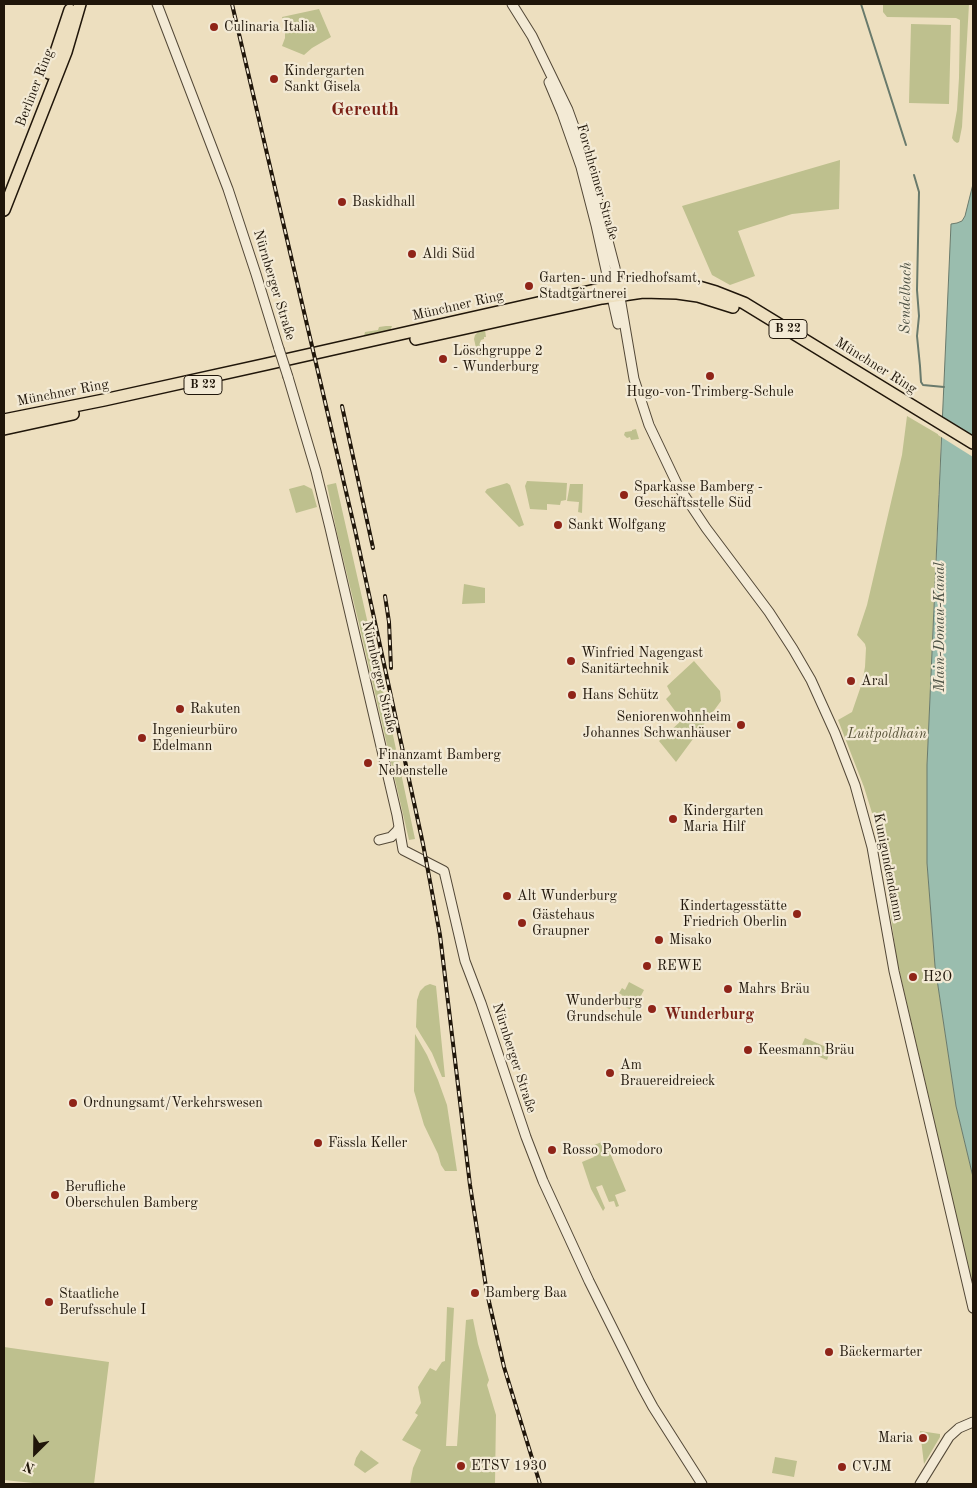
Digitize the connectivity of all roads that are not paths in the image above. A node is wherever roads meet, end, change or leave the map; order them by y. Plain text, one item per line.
1 (72, 4) edge
2 (80, 4) edge
3 (157, 4) edge
4 (506, 4) edge
5 (512, 4) edge
6 (4, 194) edge
7 (4, 210) edge
8 (615, 291) junction
9 (878, 388) junction
10 (4, 420) edge
11 (4, 429) edge
12 (973, 443) edge
13 (973, 449) edge
14 (671, 474) joint
15 (399, 826) junction
16 (379, 840) dead end
17 (973, 1308) edge
18 (973, 1422) edge
19 (702, 1484) edge
20 (920, 1484) edge

1 - 6 main road, Berliner Ring
2 - 7 main road, Berliner Ring
3 - 15 street, Nürnberger Straße, bridge
4 - 8 street, Forchheimer Straße
5 - 8 street, Forchheimer Straße
8 - 9 main road, Münchner Ring / B 22
8 - 10 main road, Münchner Ring / B 22
8 - 11 main road, Münchner Ring / B 22
8 - 14 street, Forchheimer Straße
9 - 12 main road, Münchner Ring / B 22
9 - 13 main road, Münchner Ring / B 22
14 - 17 street, Kunigundendamm
15 - 16 street
15 - 19 street, Nürnberger Straße
18 - 20 street

